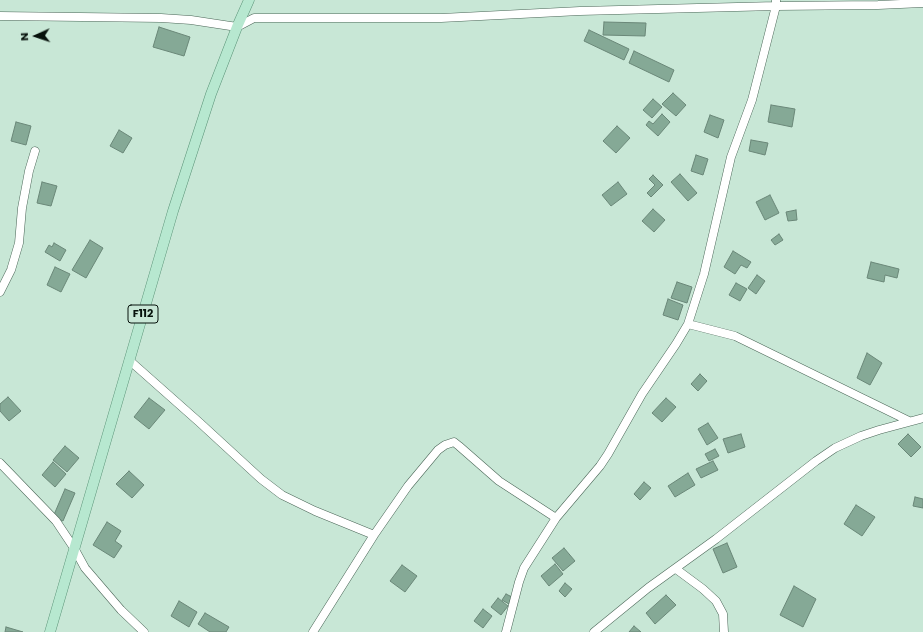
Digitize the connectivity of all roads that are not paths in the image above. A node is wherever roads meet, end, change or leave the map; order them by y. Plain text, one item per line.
1 (249, 0) edge
2 (776, 3) edge
3 (923, 3) edge
4 (0, 16) edge
5 (237, 27) junction
6 (35, 152) dead end
7 (0, 292) edge
8 (688, 324) junction
9 (129, 360) junction
10 (923, 418) edge
11 (909, 422) junction
12 (0, 463) edge
13 (556, 518) junction
14 (374, 535) junction
15 (74, 548) junction
16 (676, 569) junction
17 (50, 632) edge
18 (144, 632) edge
19 (312, 632) edge
20 (506, 632) edge
21 (594, 632) edge
22 (724, 632) edge

1 - 5 main road, F112
2 - 3 street
2 - 5 street
2 - 8 street
4 - 5 street
5 - 9 main road, F112
6 - 7 street
8 - 11 street
8 - 13 street
9 - 14 street
9 - 15 main road, F112
10 - 11 street
11 - 16 street
12 - 15 street
13 - 14 street
13 - 20 street
14 - 19 street
15 - 17 main road, F112
15 - 18 street
16 - 21 street
16 - 22 street

